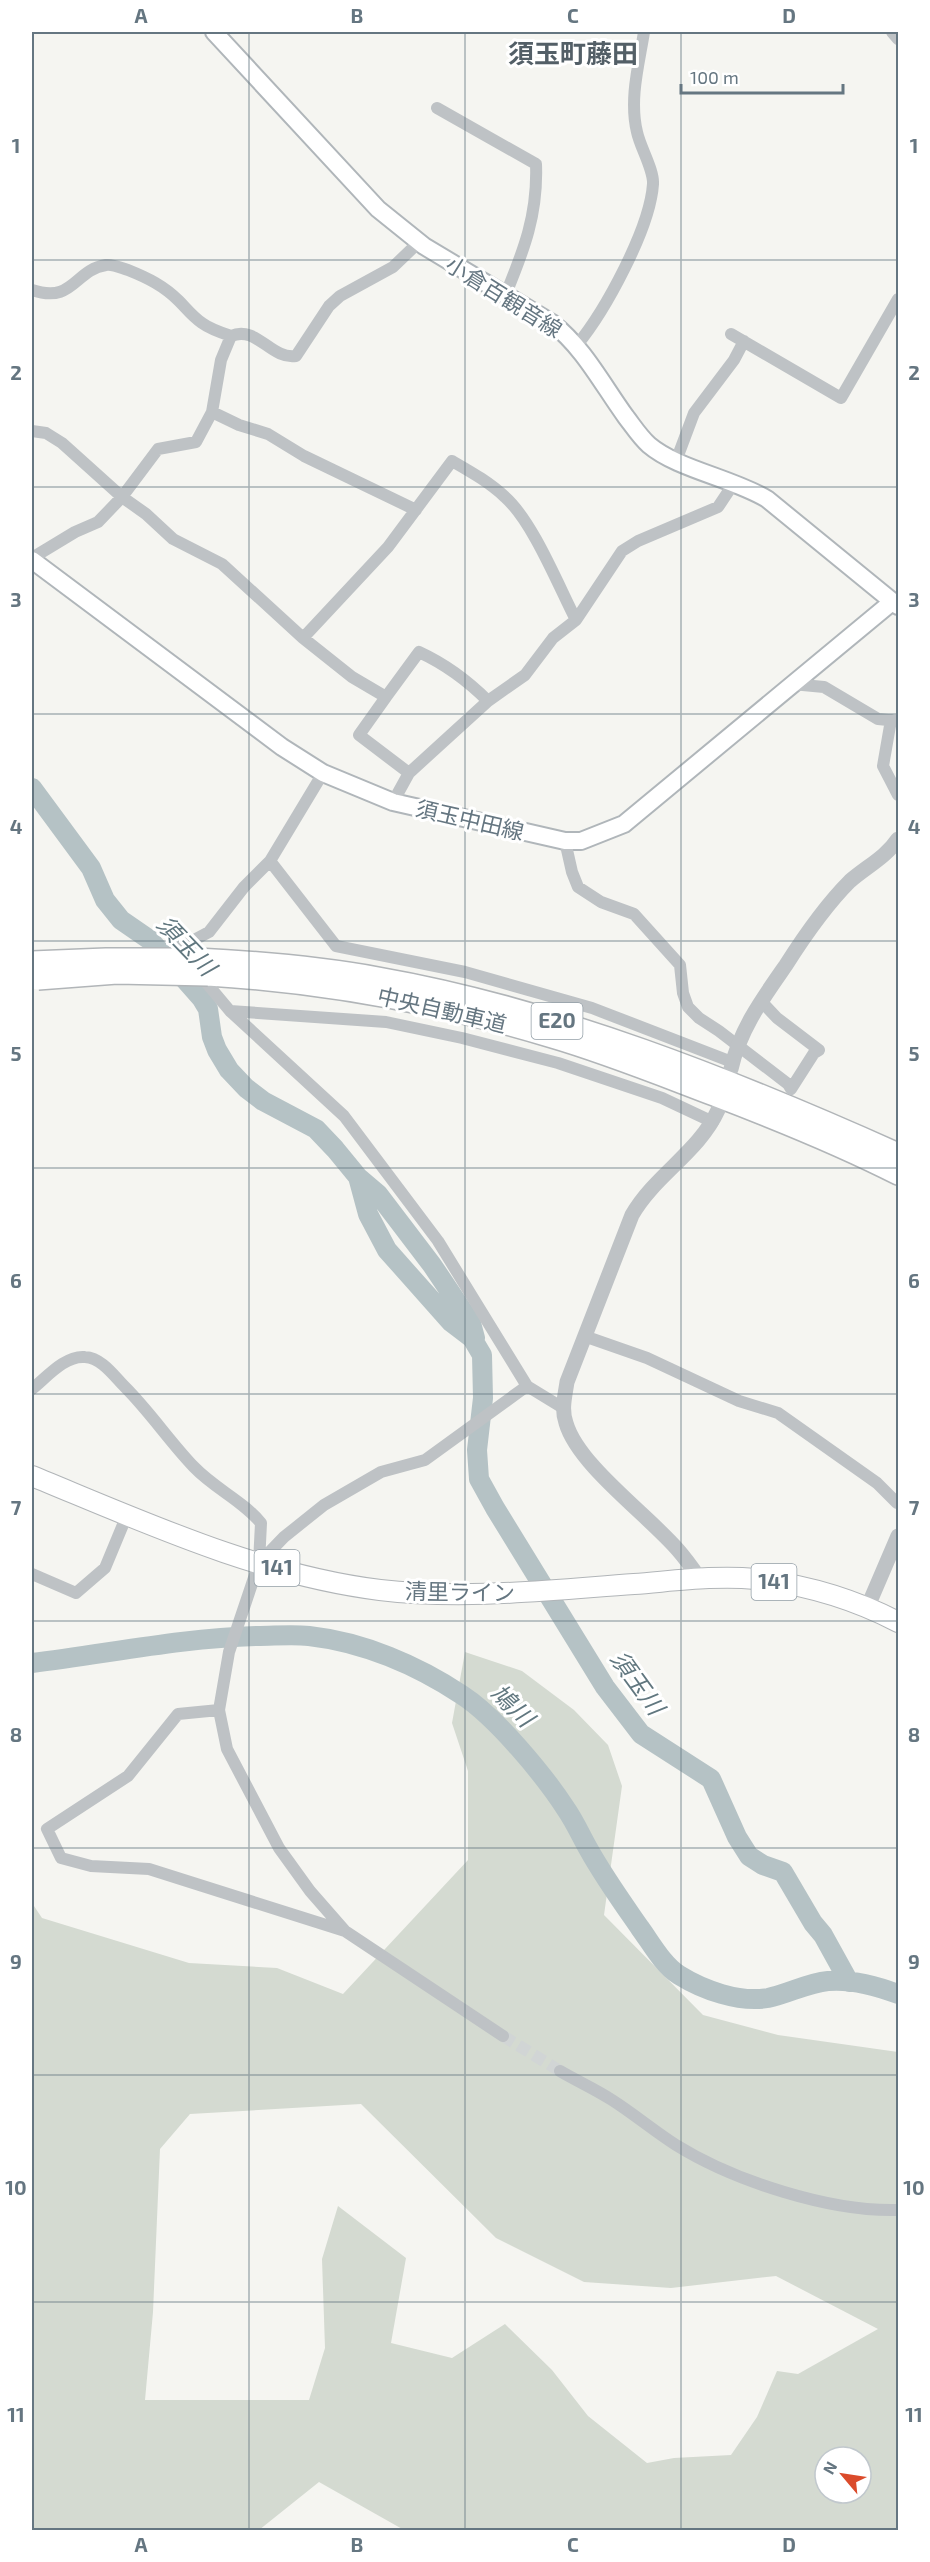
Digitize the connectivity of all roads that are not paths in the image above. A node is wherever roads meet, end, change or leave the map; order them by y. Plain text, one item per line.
1 (214, 32) edge
2 (644, 32) edge
3 (892, 32) edge
4 (898, 39) edge
5 (437, 108) dead end
6 (419, 242) junction
7 (32, 290) edge
8 (505, 296) junction
9 (898, 299) edge
10 (731, 334) dead end
11 (231, 336) junction
12 (744, 341) junction
13 (577, 345) junction
14 (212, 412) junction
15 (32, 431) edge
16 (676, 461) junction
17 (734, 483) junction
18 (122, 497) junction
19 (416, 510) junction
20 (32, 559) edge
21 (895, 604) edge
22 (576, 620) junction
23 (303, 638) junction
24 (792, 684) junction
25 (386, 696) junction
26 (488, 701) junction
27 (895, 721) edge
28 (323, 773) junction
29 (409, 773) junction
30 (898, 795) edge
31 (393, 802) junction
32 (898, 839) edge
33 (565, 841) junction
34 (270, 861) junction
35 (202, 967) junction
36 (34, 974) edge
37 (761, 1001) junction
38 (230, 1011) junction
39 (737, 1046) junction
40 (732, 1066) joint
41 (716, 1116) joint
42 (898, 1154) edge
43 (898, 1174) edge
44 (584, 1336) junction
45 (527, 1386) junction
46 (32, 1389) edge
47 (562, 1408) junction
48 (32, 1476) edge
49 (897, 1503) dead end
50 (127, 1515) junction
51 (898, 1536) edge
52 (259, 1563) junction
53 (32, 1574) edge
54 (700, 1579) junction
55 (868, 1606) junction
56 (898, 1622) edge
57 (219, 1710) junction
58 (345, 1931) junction
59 (503, 2036) tunnel mouth
60 (560, 2071) tunnel mouth
61 (898, 2210) edge

1 - 6 main road, 小倉百観音線
2 - 13 street
3 - 4 street
5 - 8 street
6 - 8 main road, 小倉百観音線
6 - 11 street
7 - 11 street
8 - 13 main road, 小倉百観音線
9 - 12 street
10 - 12 street
11 - 14 street
12 - 16 street
13 - 16 main road, 小倉百観音線
14 - 18 street
14 - 19 street
15 - 18 street
16 - 17 main road, 小倉百観音線
17 - 21 main road, 小倉百観音線
17 - 22 street
18 - 20 street
18 - 23 street
19 - 22 street
19 - 23 street
20 - 28 main road, 須玉中田線
21 - 24 main road, 須玉中田線
22 - 26 street
23 - 25 street
24 - 27 street
24 - 33 main road, 須玉中田線
25 - 26 street
25 - 29 street
26 - 29 street
27 - 30 street
28 - 31 main road, 須玉中田線
28 - 34 street
29 - 31 street
31 - 33 main road, 須玉中田線
32 - 37 street
33 - 39 street
34 - 38 street
34 - 40 street
35 - 36 highway, 中央自動車道 / E20, bridge
35 - 42 highway, 中央自動車道 / E20
35 - 43 highway, 中央自動車道 / E20
37 - 39 street
37 - 39 street
38 - 41 street
38 - 45 street
39 - 40 street
41 - 44 street
44 - 47 street
44 - 49 street
45 - 47 street
45 - 52 street
46 - 52 street
47 - 54 street
48 - 50 highway, 清里ライン / 141
50 - 52 highway, 清里ライン / 141
50 - 53 street
51 - 55 street
52 - 54 highway, 清里ライン / 141
52 - 57 street
54 - 55 highway, 清里ライン / 141
55 - 56 highway, 清里ライン / 141
57 - 58 street
57 - 58 street
58 - 59 street
60 - 61 street

